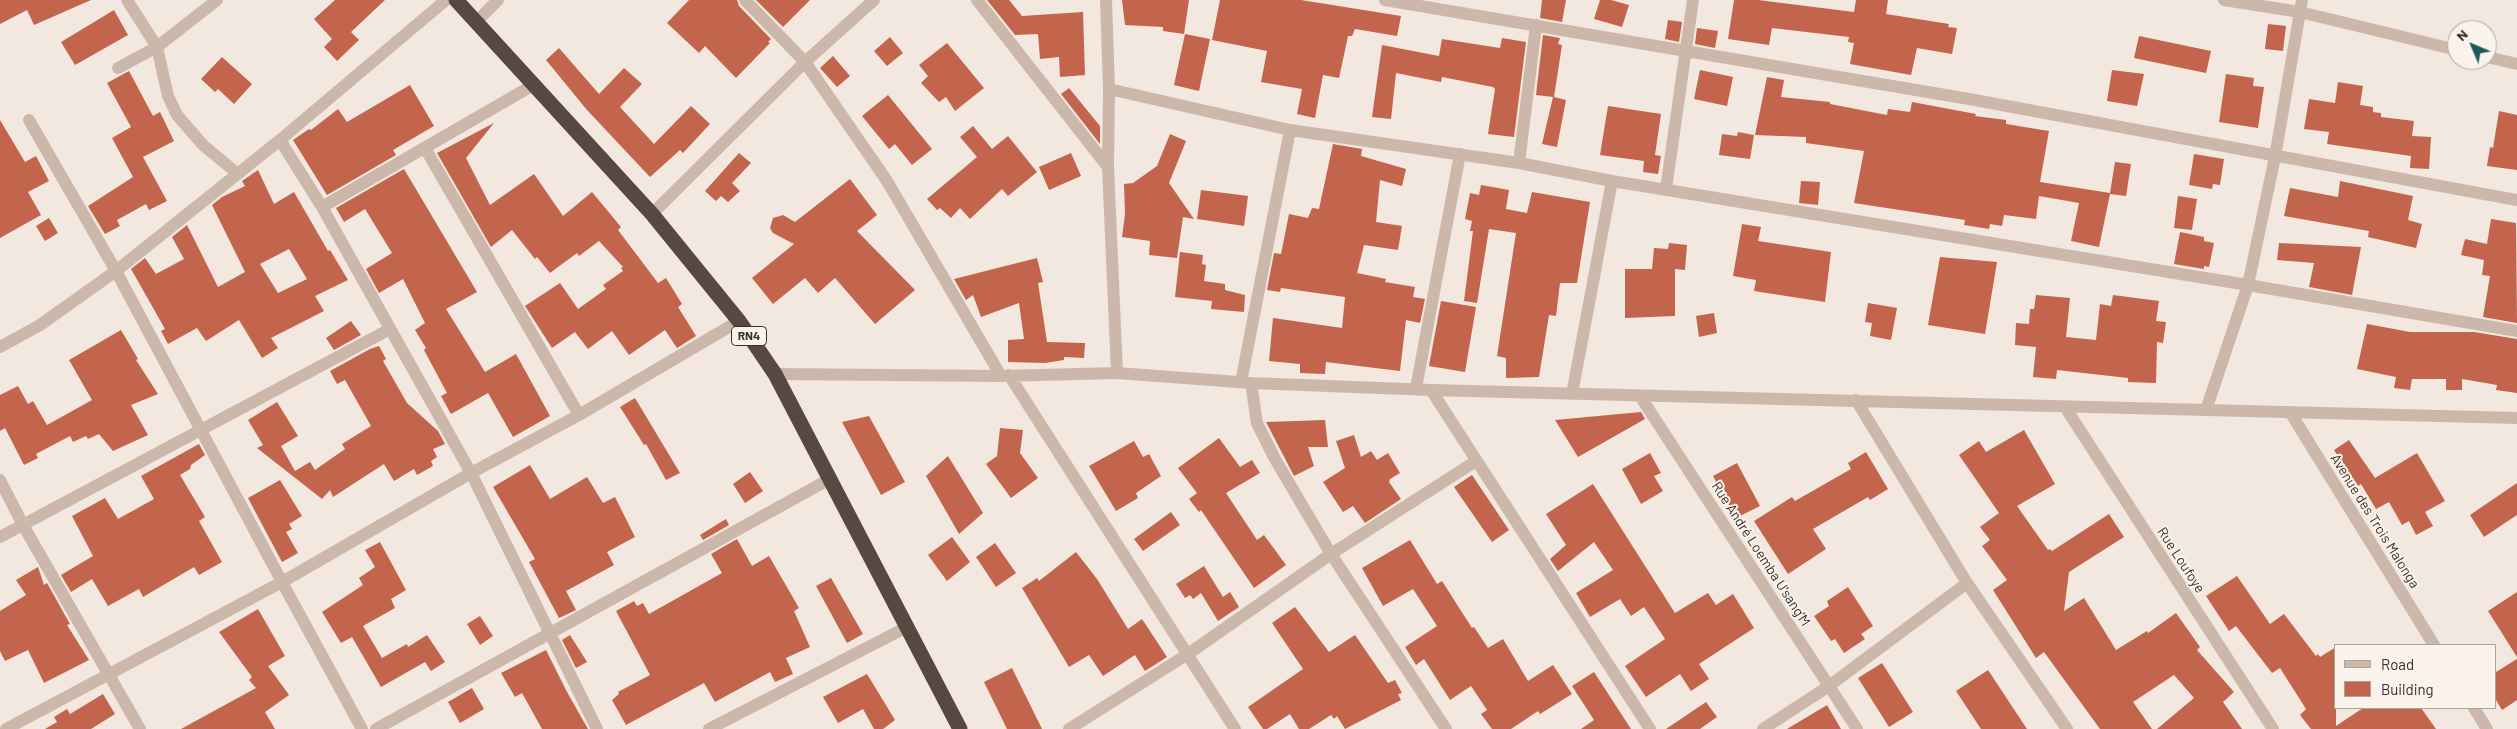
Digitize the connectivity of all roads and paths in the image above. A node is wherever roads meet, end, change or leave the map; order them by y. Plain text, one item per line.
1 (127, 0) edge
2 (217, 0) edge
3 (446, 0) edge
4 (456, 0) edge
5 (498, 0) edge
6 (745, 0) edge
7 (874, 0) edge
8 (977, 0) edge
9 (1106, 0) edge
10 (1386, 0) edge
11 (1693, 0) edge
12 (2224, 0) edge
13 (2301, 6) edge
14 (476, 22) junction
15 (1536, 25) junction
16 (2447, 47) edge
17 (157, 48) junction
18 (1684, 52) junction
19 (2497, 59) edge
20 (805, 62) junction
21 (2517, 64) edge
22 (118, 68) dead end
23 (535, 84) junction
24 (1109, 89) junction
25 (29, 120) dead end
26 (1290, 130) junction
27 (280, 140) junction
28 (425, 148) junction
29 (1460, 154) junction
30 (2275, 157) junction
31 (1519, 163) junction
32 (1108, 167) junction
33 (238, 174) junction
34 (1612, 181) junction
35 (1666, 189) junction
36 (2517, 200) edge
37 (322, 207) junction
38 (652, 214) junction
39 (116, 271) junction
40 (2248, 285) junction
41 (739, 321) junction
42 (390, 329) junction
43 (2517, 331) edge
44 (0, 346) edge
45 (1117, 373) junction
46 (775, 374) junction
47 (1005, 376) junction
48 (1246, 383) junction
49 (1416, 388) junction
50 (1431, 390) junction
51 (1572, 394) junction
52 (1640, 396) junction
53 (1856, 400) junction
54 (2065, 407) junction
55 (2206, 410) junction
56 (2290, 412) junction
57 (579, 415) junction
58 (2514, 418) edge
59 (2517, 429) edge
60 (202, 430) junction
61 (1476, 461) junction
62 (472, 473) junction
63 (0, 480) edge
64 (828, 480) junction
65 (23, 525) junction
66 (0, 537) edge
67 (1331, 554) junction
68 (282, 582) junction
69 (1966, 583) junction
70 (907, 627) junction
71 (551, 632) junction
72 (2433, 644) edge
73 (1188, 654) junction
74 (108, 676) junction
75 (1829, 686) junction
76 (2475, 709) edge
77 (6, 729) edge
78 (140, 729) edge
79 (362, 729) edge
80 (376, 729) edge
81 (597, 729) edge
82 (709, 729) edge
83 (960, 729) edge
84 (1069, 729) edge
85 (1235, 729) edge
86 (1446, 729) edge
87 (1650, 729) edge
88 (1763, 729) edge
89 (1858, 729) edge
90 (2067, 729) edge
91 (2273, 729) edge
92 (2487, 729) edge

1 - 17 street
2 - 17 street
3 - 27 street
4 - 14 highway, RN4
5 - 14 street
6 - 20 street
7 - 20 street
8 - 32 street
9 - 24 street
10 - 15 street
11 - 18 street
12 - 13 street
13 - 16 street
13 - 30 street
14 - 23 highway, RN4
15 - 18 street
15 - 31 street
17 - 22 street
17 - 33 street
18 - 30 street
18 - 35 street
19 - 21 street
20 - 38 street
20 - 47 street
23 - 28 street
23 - 38 highway, RN4
24 - 26 street
24 - 32 street
25 - 39 street
26 - 29 street
26 - 48 street
27 - 33 street
27 - 37 street
28 - 37 street
28 - 57 street
29 - 31 street
29 - 49 street
30 - 36 street
30 - 40 street
31 - 34 street
32 - 45 street
33 - 39 street
34 - 35 street
34 - 51 street
35 - 40 street
37 - 42 street
38 - 41 highway, RN4
39 - 44 street
39 - 60 street
40 - 43 street
40 - 55 street
41 - 46 highway, RN4
41 - 57 street
42 - 60 street
42 - 62 street
45 - 47 street
45 - 48 street
46 - 47 street
46 - 64 highway, RN4
47 - 73 street
48 - 49 street
48 - 67 street
49 - 50 street
50 - 51 street
50 - 61 street
51 - 52 street
52 - 53 street
52 - 75 street, Rue André Loemba U'sang'M
53 - 54 street
53 - 69 street
54 - 55 street
54 - 91 street, Rue Loufoye
55 - 56 street
56 - 58 street
56 - 72 street, Avenue des Trois Malonga
57 - 62 street
58 - 59 street
60 - 65 street
60 - 68 street
61 - 67 street
61 - 87 street
62 - 68 street
62 - 71 street
63 - 65 street
64 - 70 highway, RN4
64 - 71 street
65 - 66 street
65 - 74 street
67 - 73 street
67 - 86 street
68 - 74 street
68 - 79 street
69 - 75 street
69 - 90 street
70 - 82 street
70 - 83 highway, RN4
71 - 80 street
71 - 81 street
73 - 84 street
73 - 85 street
74 - 77 street
74 - 78 street
75 - 88 street
75 - 89 street, Rue André Loemba U'sang'M
76 - 92 street

